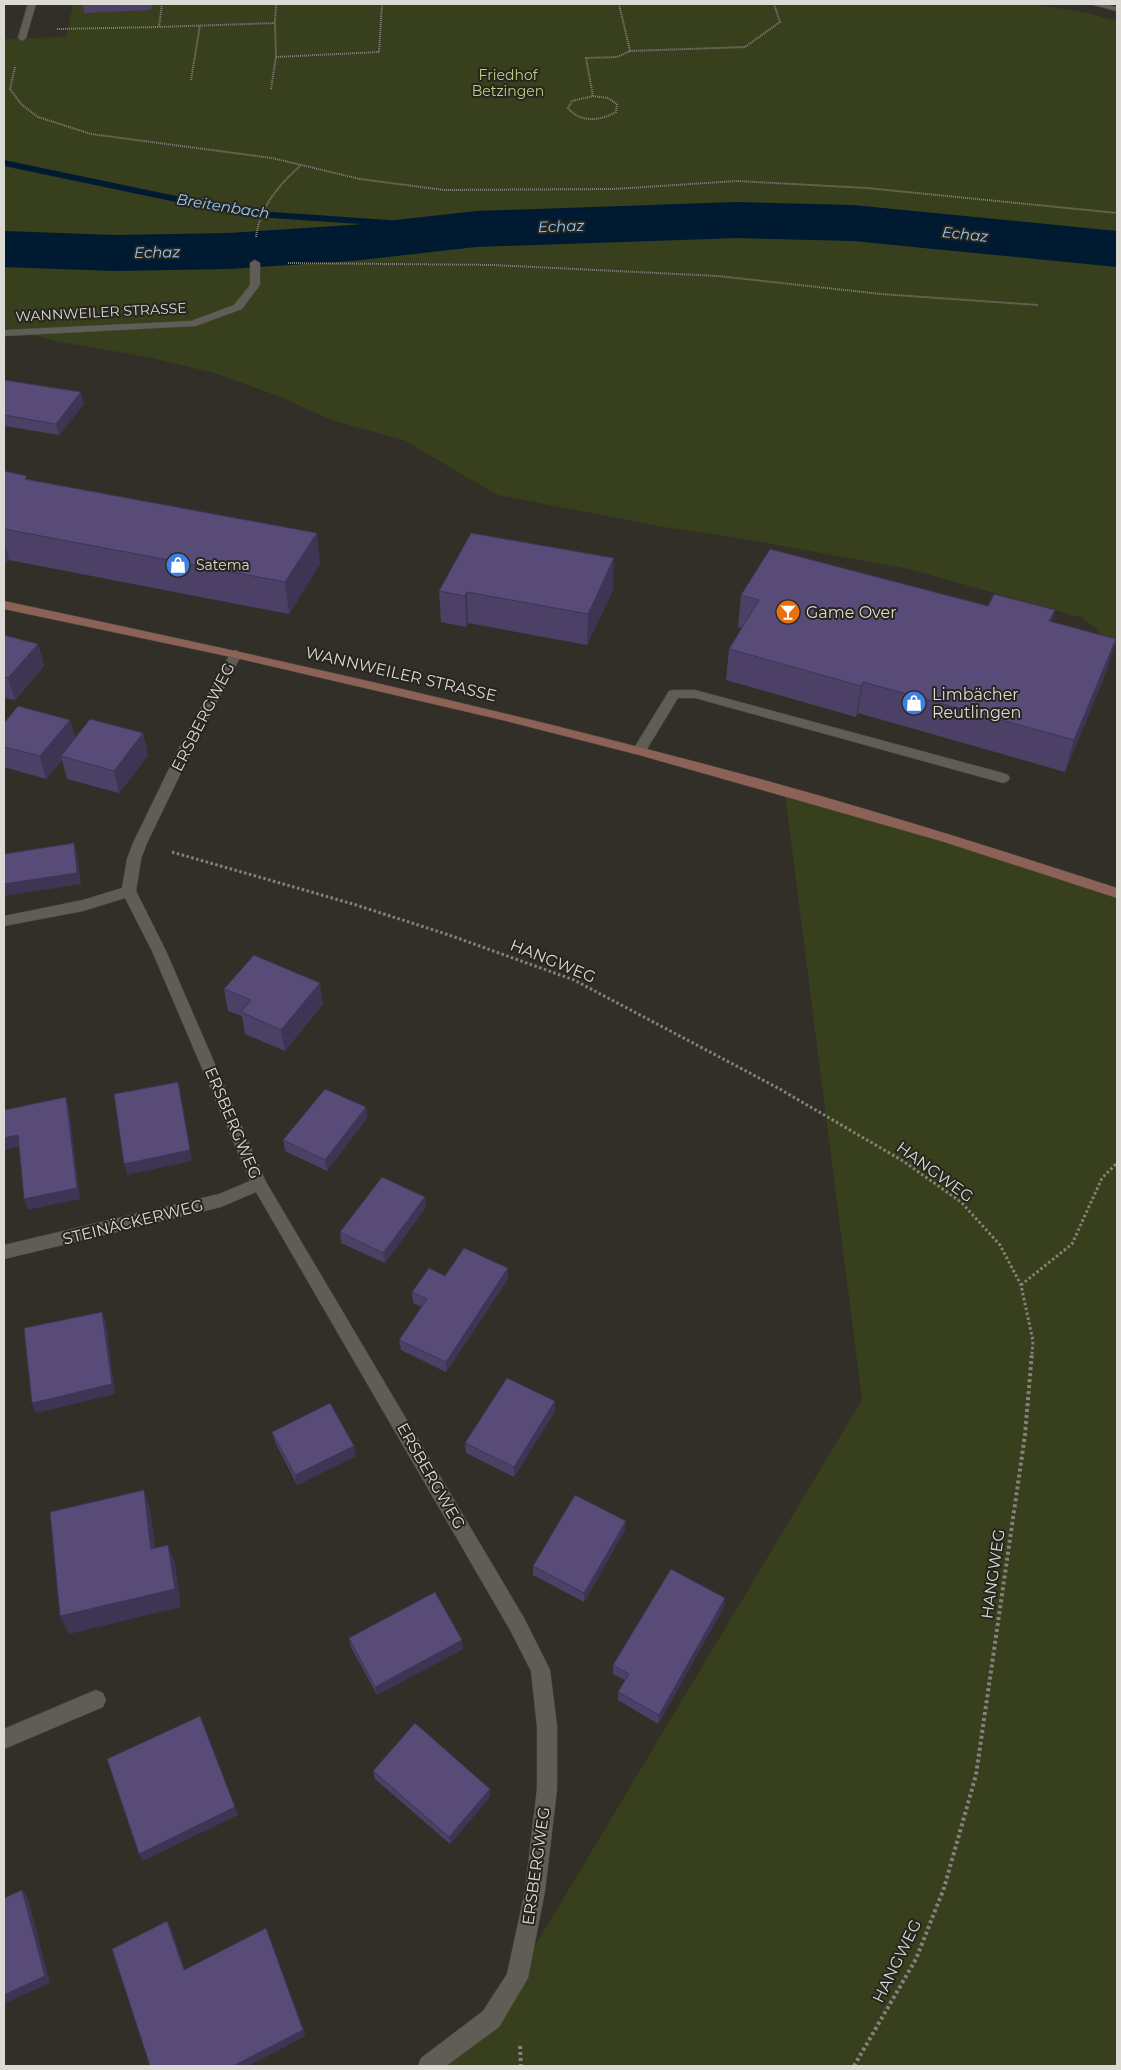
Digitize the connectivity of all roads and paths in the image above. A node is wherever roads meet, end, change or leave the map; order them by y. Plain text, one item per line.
1 (32, 4) edge
2 (162, 4) edge
3 (276, 4) edge
4 (382, 4) edge
5 (619, 4) edge
6 (774, 4) edge
7 (1094, 4) edge
8 (1117, 9) edge
9 (275, 23) junction
10 (200, 25) junction
11 (159, 26) junction
12 (23, 34) joint
13 (630, 51) junction
14 (276, 57) junction
15 (191, 80) dead end
16 (271, 89) dead end
17 (4, 90) edge
18 (593, 96) junction
19 (300, 166) junction
20 (1117, 213) edge
21 (256, 235) dead end
22 (255, 263) joint
23 (1038, 304) dead end
24 (4, 332) edge
25 (4, 605) edge
26 (236, 654) junction
27 (639, 751) junction
28 (1004, 778) dead end
29 (140, 843) junction
30 (129, 891) junction
31 (1117, 893) edge
32 (4, 921) edge
33 (1117, 1163) edge
34 (260, 1184) junction
35 (4, 1252) edge
36 (1021, 1286) junction
37 (96, 1700) dead end
38 (4, 1739) edge
39 (430, 2066) edge
40 (854, 2066) edge

1 - 12 street
2 - 11 path
3 - 9 path
4 - 14 path
5 - 13 path
6 - 13 path
7 - 8 street
9 - 10 path
9 - 14 path
10 - 11 path
10 - 15 path
11 - 12 path
13 - 18 path
14 - 16 path
17 - 19 path
18 - 18 path
19 - 20 path
19 - 21 path
22 - 23 path
22 - 24 street, WANNWEILER STRASSE
25 - 26 main road, WANNWEILER STRASSE
26 - 27 main road, WANNWEILER STRASSE
26 - 29 street, ERSBERGWEG
27 - 28 street
27 - 31 main road, WANNWEILER STRASSE
29 - 30 street, ERSBERGWEG
29 - 36 path, HANGWEG
30 - 32 street
30 - 34 street, ERSBERGWEG
33 - 36 path
34 - 35 street, STEINÄCKERWEG
34 - 39 street, ERSBERGWEG
36 - 40 path, HANGWEG
37 - 38 street

